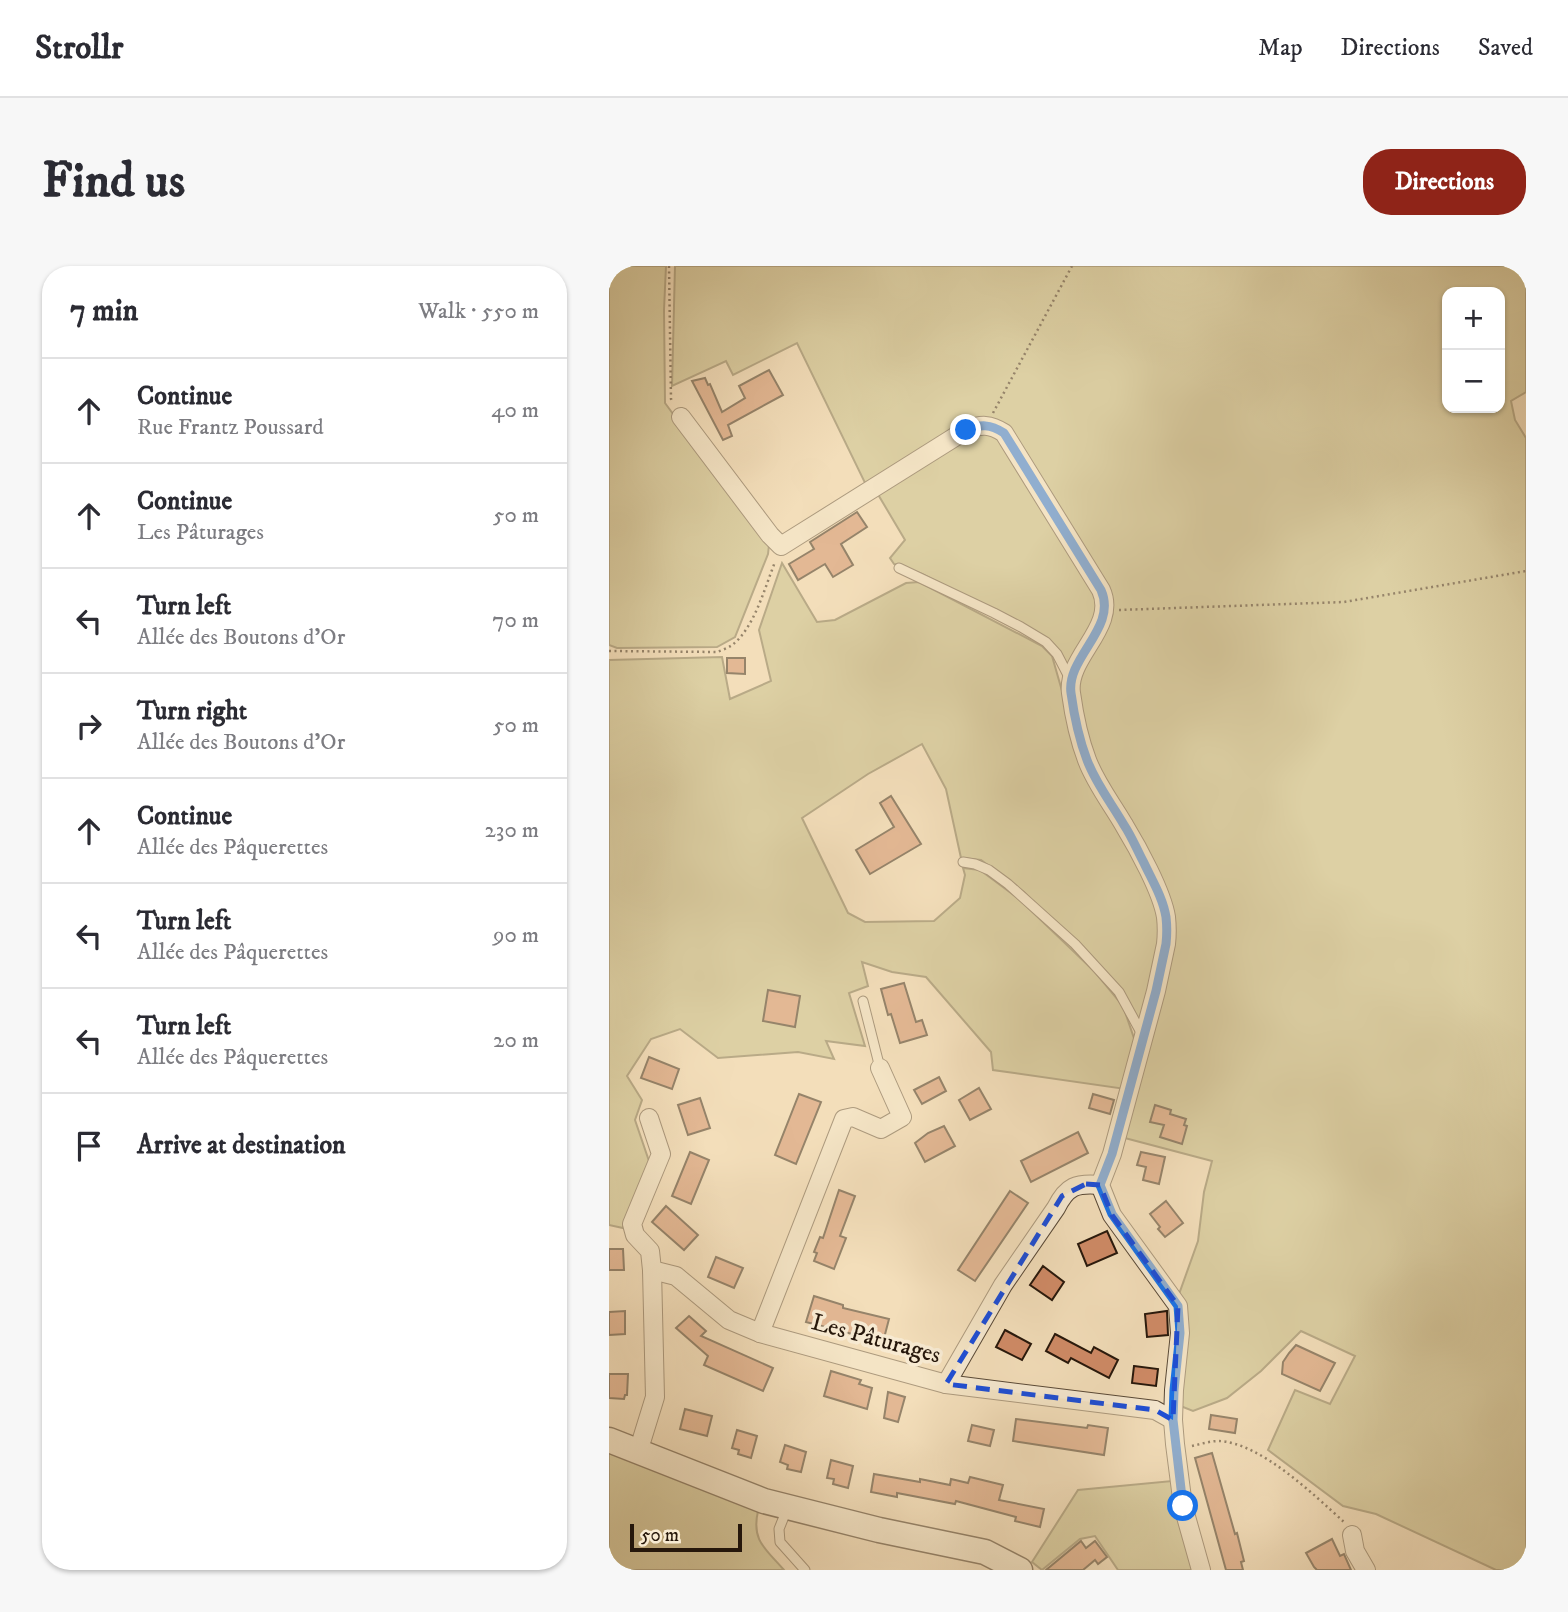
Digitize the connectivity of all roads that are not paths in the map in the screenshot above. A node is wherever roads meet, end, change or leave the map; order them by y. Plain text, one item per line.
1 (681, 417) road end
2 (899, 568) dead end
3 (1070, 678) junction
4 (963, 862) dead end
5 (863, 1001) dead end
6 (1144, 1038) junction
7 (880, 1069) joint
8 (649, 1118) dead end
9 (1100, 1185) junction
10 (652, 1270) junction
11 (760, 1333) junction
12 (946, 1384) junction
13 (1173, 1420) junction
14 (609, 1440) edge
15 (638, 1452) junction
16 (788, 1507) junction
17 (1352, 1535) road end
18 (804, 1570) edge
19 (1020, 1570) edge
20 (1201, 1570) edge
21 (1366, 1570) edge

1 - 3 street
2 - 3 lane
3 - 6 street
4 - 6 lane
5 - 7 lane
6 - 9 street
7 - 11 street
8 - 10 street
9 - 12 street
9 - 13 street
10 - 11 street, Les Pâturages
10 - 15 street
11 - 12 street, Les Pâturages
12 - 13 street, Les Pâturages
13 - 20 street
14 - 15 street
15 - 16 street
16 - 18 lane
16 - 19 street
17 - 21 street

